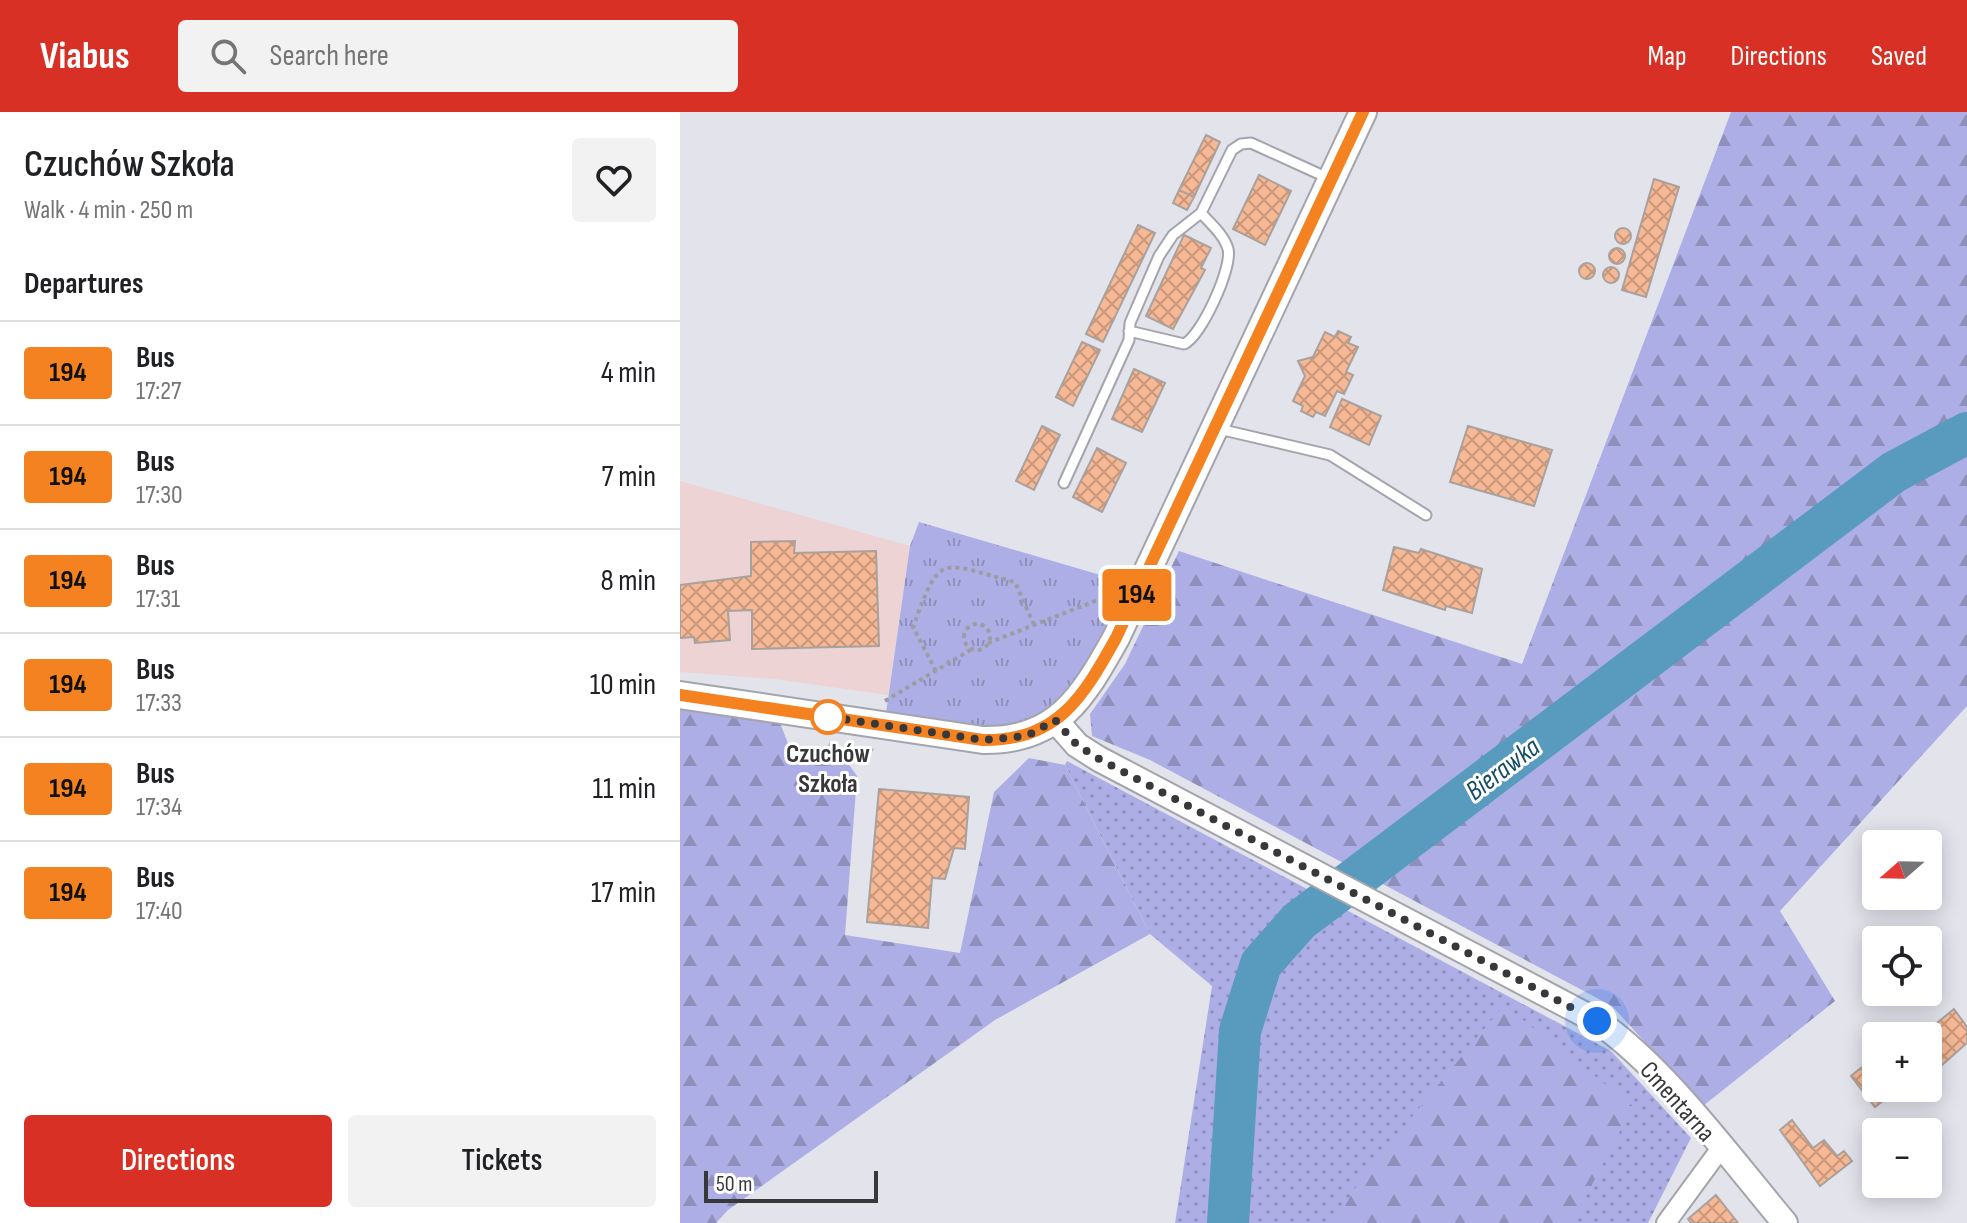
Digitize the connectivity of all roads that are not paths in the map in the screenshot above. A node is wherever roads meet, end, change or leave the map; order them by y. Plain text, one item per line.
1 (1363, 112) edge
2 (1331, 180) junction
3 (1201, 213) junction
4 (1129, 331) junction
5 (1215, 428) junction
6 (1064, 483) dead end
7 (1426, 515) dead end
8 (680, 695) edge
9 (1055, 720) junction
10 (1721, 1148) junction
11 (1666, 1223) edge
12 (1785, 1223) edge

1 - 2 main road
2 - 3 lane
2 - 5 main road
3 - 4 lane
3 - 4 lane
4 - 6 lane
5 - 7 lane
5 - 9 main road
8 - 9 main road
9 - 10 street, Cmentarna
10 - 11 street, Cmentarna
10 - 12 street, Cmentarna

